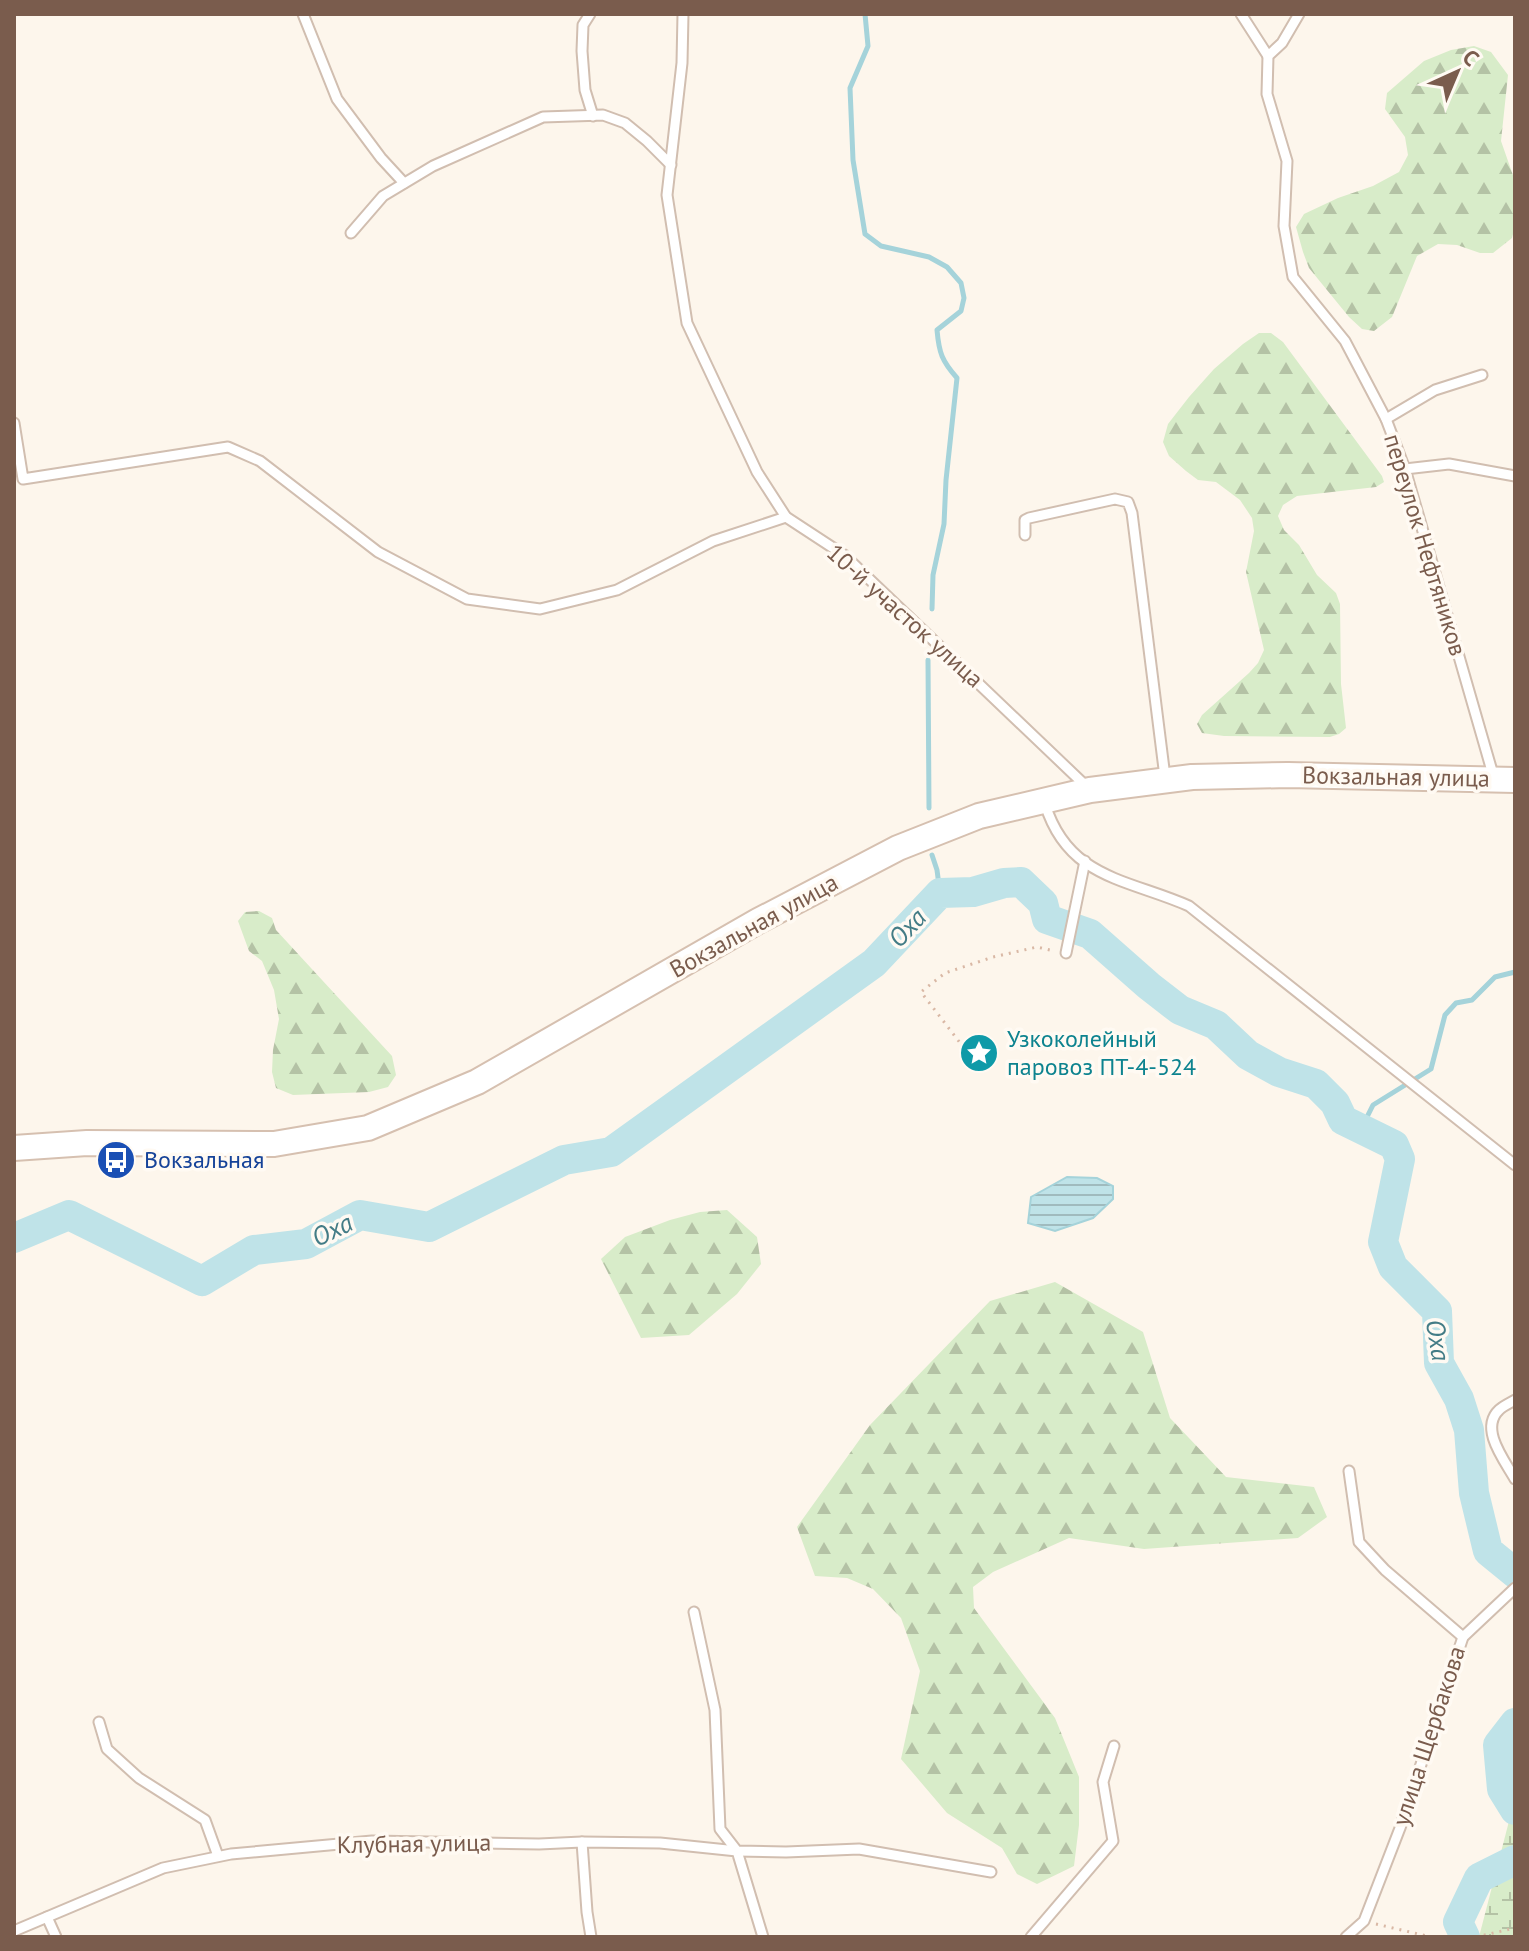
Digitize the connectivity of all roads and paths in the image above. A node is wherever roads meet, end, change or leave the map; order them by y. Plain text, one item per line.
1 (303, 14) edge
2 (590, 14) edge
3 (683, 14) edge
4 (1241, 14) edge
5 (1299, 14) edge
6 (1268, 56) junction
7 (593, 116) junction
8 (671, 165) junction
9 (404, 183) junction
10 (351, 233) dead end
11 (1482, 375) dead end
12 (1386, 419) junction
13 (14, 423) edge
14 (1405, 469) junction
15 (1515, 476) edge
16 (18, 479) edge
17 (786, 517) junction
18 (1025, 535) dead end
19 (1504, 779) edge
20 (1165, 781) junction
21 (1090, 790) junction
22 (1044, 801) junction
23 (1085, 861) junction
24 (1066, 948) joint
25 (964, 1048) dead end
26 (14, 1148) edge
27 (1515, 1165) edge
28 (1515, 1400) edge
29 (1349, 1471) dead end
30 (1515, 1479) edge
31 (1514, 1588) edge
32 (694, 1612) dead end
33 (1463, 1637) junction
34 (99, 1722) dead end
35 (1114, 1746) dead end
36 (582, 1842) junction
37 (737, 1851) junction
38 (218, 1856) junction
39 (991, 1872) dead end
40 (47, 1917) junction
41 (1364, 1921) junction
42 (1515, 1928) edge
43 (14, 1931) edge
44 (56, 1937) edge
45 (591, 1937) edge
46 (763, 1937) edge
47 (1031, 1937) edge
48 (1346, 1937) edge
49 (1431, 1937) edge
50 (1476, 1937) edge

1 - 9 lane
2 - 7 lane
3 - 8 lane, 10-й участок улица
4 - 6 lane
5 - 6 lane
6 - 12 lane, переулок Нефтяников
7 - 8 lane
7 - 9 lane
8 - 17 lane, 10-й участок улица
9 - 10 lane
11 - 12 lane
12 - 14 lane, переулок Нефтяников
13 - 16 lane
14 - 15 lane
14 - 19 lane, переулок Нефтяников
16 - 17 lane
17 - 21 lane, 10-й участок улица
18 - 20 lane
19 - 20 street, Вокзальная улица
20 - 21 street, Вокзальная улица
21 - 22 street, Вокзальная улица
22 - 23 lane
22 - 26 street, Вокзальная улица
23 - 24 lane
23 - 27 lane
24 - 25 path
28 - 30 lane
29 - 33 lane, улица Щербакова
31 - 33 lane
32 - 37 lane
33 - 41 lane, улица Щербакова
34 - 38 lane
35 - 47 lane
36 - 37 lane, Клубная улица
36 - 38 lane, Клубная улица
36 - 45 lane
37 - 39 lane, Клубная улица
37 - 46 lane
38 - 40 lane, Клубная улица
40 - 43 lane, Клубная улица
40 - 44 lane
41 - 48 lane, улица Щербакова
41 - 49 path
42 - 50 path

